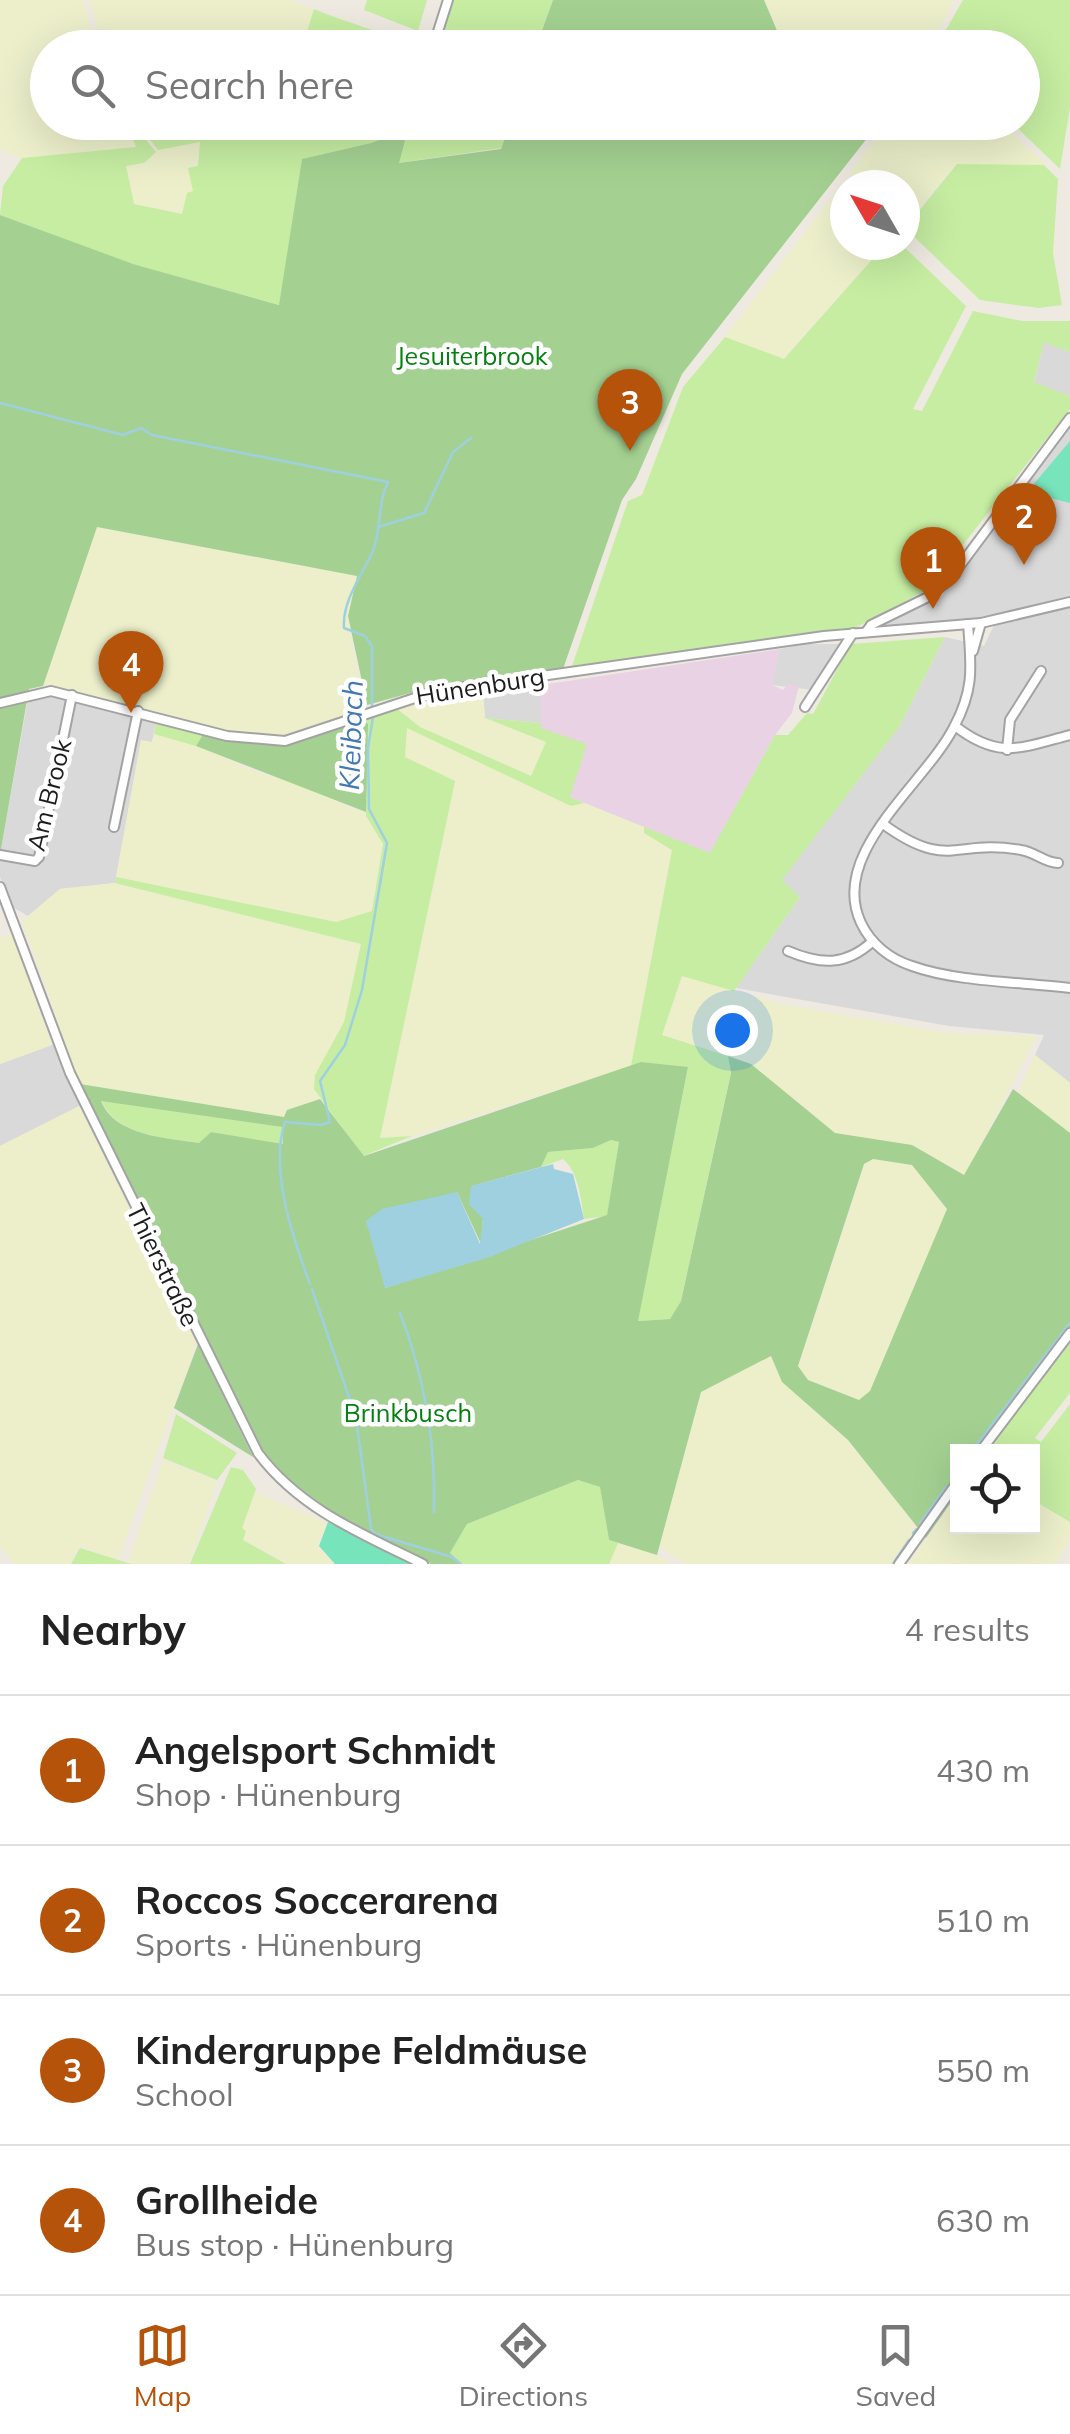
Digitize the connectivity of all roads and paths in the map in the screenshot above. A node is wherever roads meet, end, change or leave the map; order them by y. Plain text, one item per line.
1 (448, 0) edge
2 (438, 30) edge
3 (1070, 418) edge
4 (1070, 602) edge
5 (981, 623) junction
6 (968, 624) junction
7 (866, 632) junction
8 (853, 633) junction
9 (974, 651) junction
10 (1041, 672) dead end
11 (72, 695) junction
12 (0, 703) edge
13 (805, 707) dead end
14 (138, 712) junction
15 (955, 726) junction
16 (1070, 734) edge
17 (1006, 750) junction
18 (883, 824) junction
19 (114, 828) dead end
20 (0, 854) edge
21 (1058, 863) dead end
22 (0, 886) edge
23 (873, 942) junction
24 (788, 951) dead end
25 (1070, 988) edge
26 (1070, 1333) edge
27 (986, 1444) edge
28 (950, 1492) edge
29 (423, 1564) edge
30 (900, 1564) edge

1 - 2 street
3 - 7 street, Hünenburg
4 - 5 street, Hünenburg
5 - 6 street, Hünenburg
5 - 9 street
6 - 7 street, Hünenburg
6 - 9 street
7 - 8 street, Hünenburg
8 - 13 street
8 - 14 street, Hünenburg
9 - 15 street
10 - 17 street
11 - 12 street, Hünenburg
11 - 14 street, Hünenburg
11 - 20 street, Am Brook
14 - 19 street
15 - 17 street
15 - 18 street
16 - 17 street
18 - 21 street
18 - 23 street
22 - 29 street, Thierstraße
23 - 24 street
23 - 25 street
26 - 27 street
28 - 30 street

